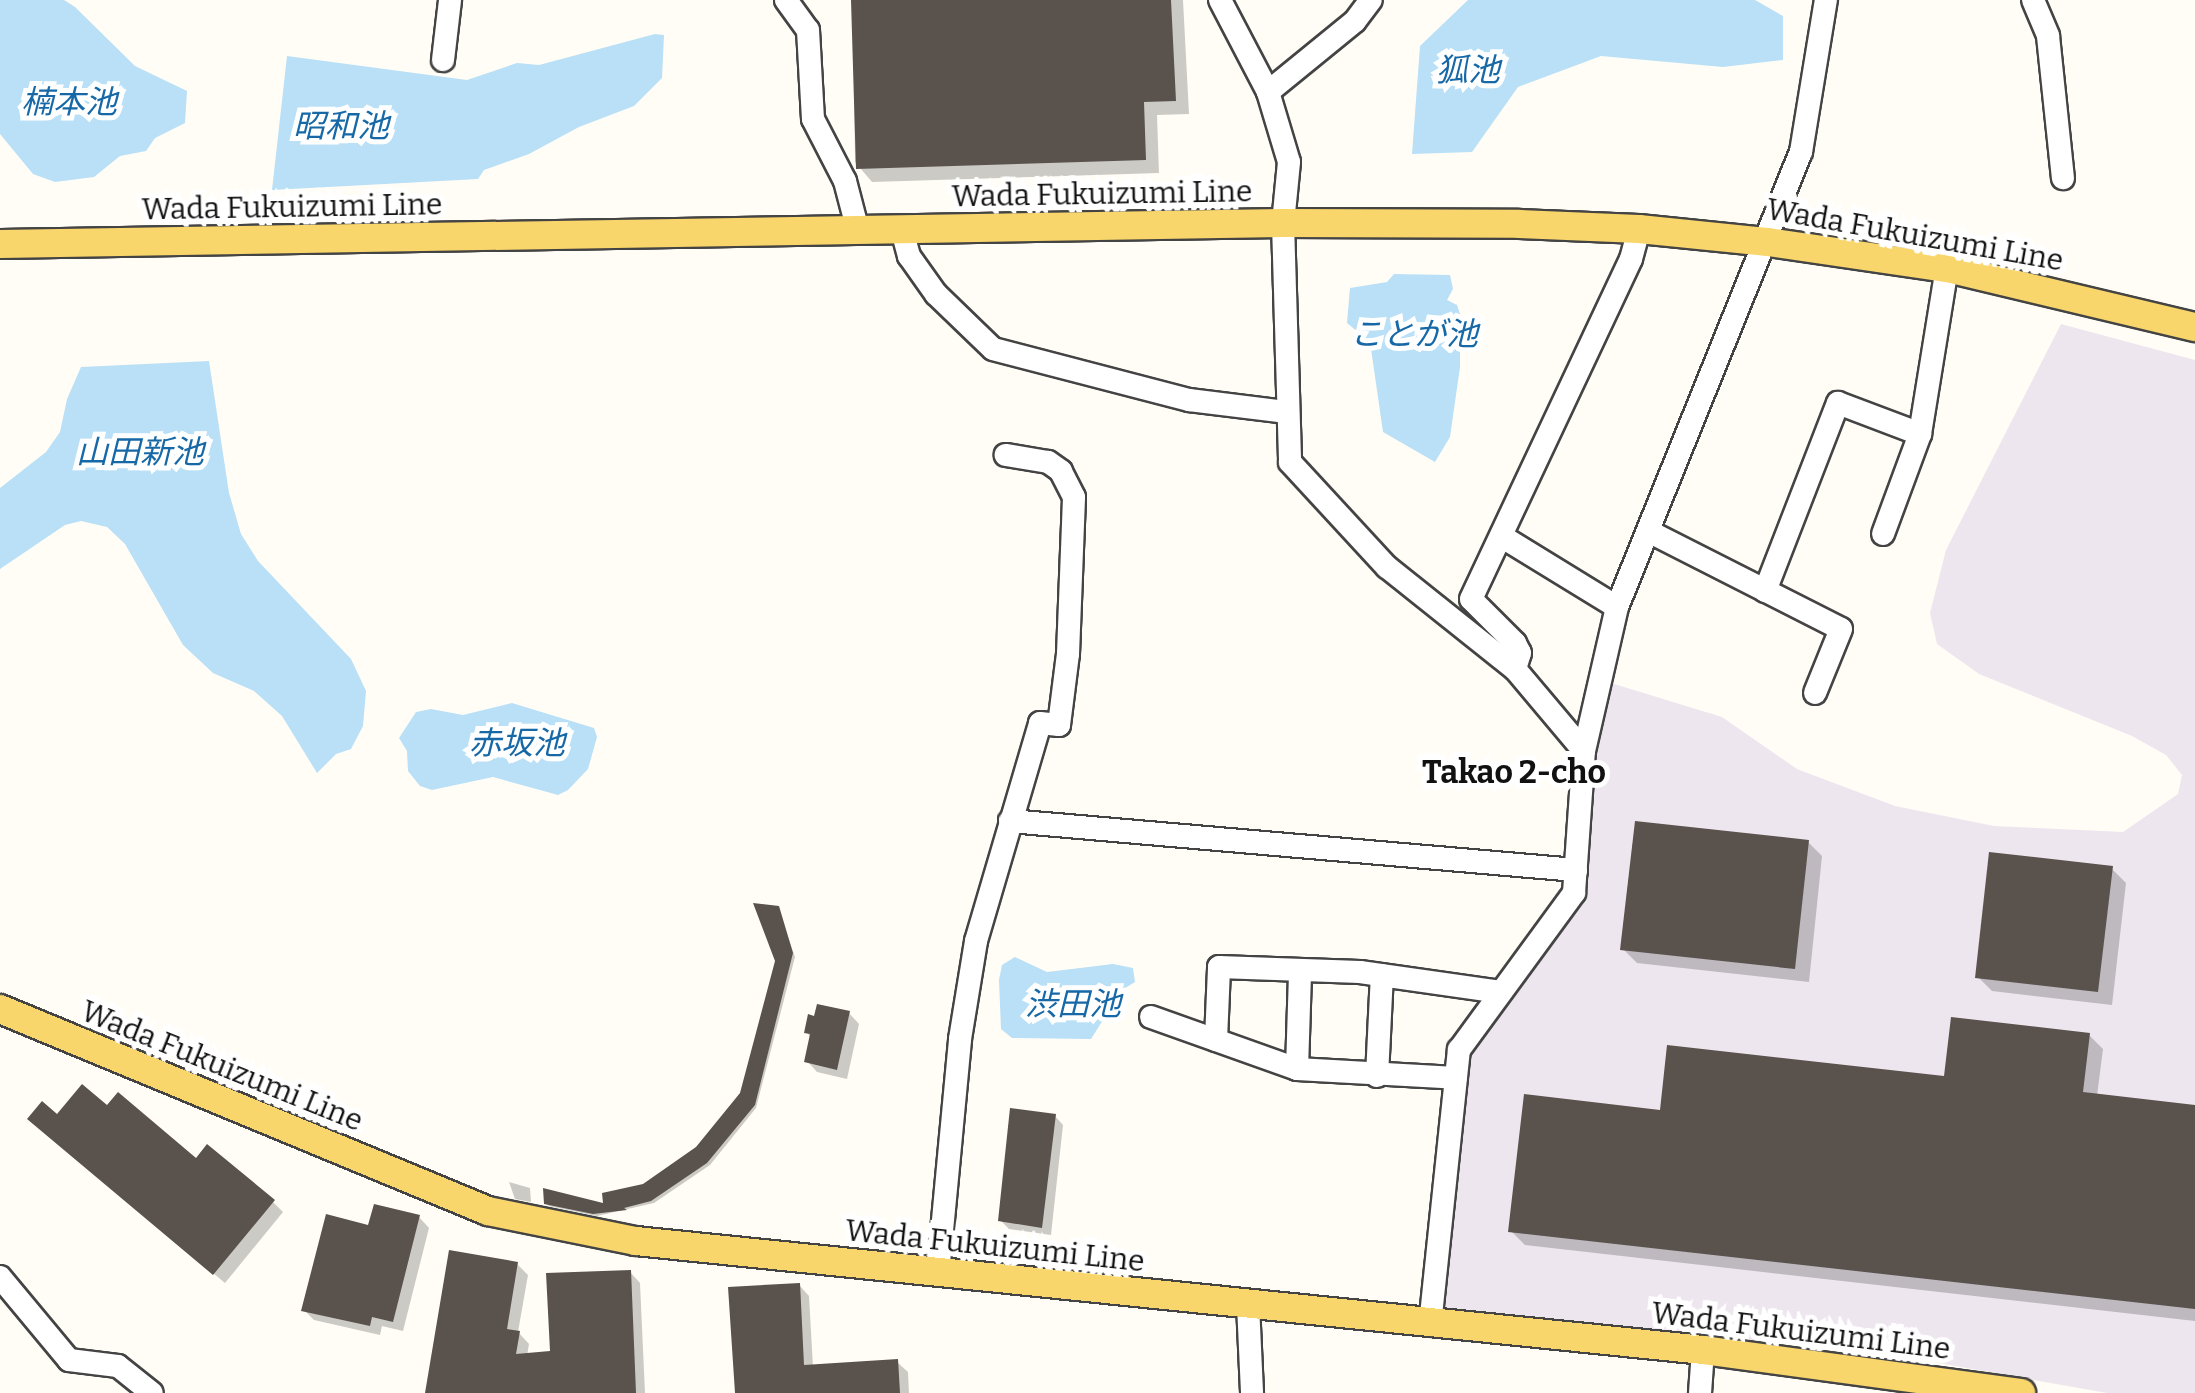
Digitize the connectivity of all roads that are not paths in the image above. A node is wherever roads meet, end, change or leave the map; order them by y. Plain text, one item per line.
1 (450, 0) edge
2 (786, 0) edge
3 (1220, 0) edge
4 (1370, 0) edge
5 (1825, 0) edge
6 (2034, 0) edge
7 (443, 60) dead end
8 (1268, 92) junction
9 (2063, 178) dead end
10 (1284, 223) junction
11 (1639, 229) junction
12 (902, 230) junction
13 (858, 231) junction
14 (1768, 242) junction
15 (0, 244) edge
16 (1947, 268) junction
17 (2195, 327) edge
18 (1287, 412) junction
19 (1920, 434) junction
20 (1006, 455) dead end
21 (1650, 532) junction
22 (1883, 534) dead end
23 (1501, 536) junction
24 (1765, 591) junction
25 (1617, 608) junction
26 (1515, 669) junction
27 (1814, 693) dead end
28 (1584, 751) junction
29 (1010, 821) junction
30 (1576, 870) junction
31 (1300, 970) junction
32 (1382, 975) junction
33 (1501, 992) junction
34 (0, 1010) edge
35 (1151, 1017) dead end
36 (1216, 1040) junction
37 (1296, 1070) junction
38 (1377, 1076) junction
39 (1456, 1078) junction
40 (938, 1272) junction
41 (0, 1276) edge
42 (1248, 1304) junction
43 (1430, 1325) junction
44 (1702, 1350) junction
45 (152, 1393) edge
46 (1252, 1393) edge
47 (1700, 1393) edge
48 (2021, 1393) edge

1 - 7 street
2 - 13 street
3 - 8 street
4 - 8 street
5 - 14 street
6 - 9 street
8 - 10 street
10 - 11 main road, Wada Fukuizumi Line
10 - 12 main road, Wada Fukuizumi Line
10 - 18 street
11 - 14 main road, Wada Fukuizumi Line
11 - 23 street
12 - 13 main road, Wada Fukuizumi Line
12 - 18 street
13 - 15 main road, Wada Fukuizumi Line
14 - 16 main road, Wada Fukuizumi Line
14 - 21 street
16 - 17 main road, Wada Fukuizumi Line
16 - 19 street
18 - 26 street
19 - 22 street
19 - 24 street
20 - 29 street
21 - 24 street
21 - 25 street
23 - 25 street
23 - 26 street
24 - 27 street
25 - 28 street
26 - 28 street
28 - 30 street
29 - 30 street
29 - 40 street
30 - 33 street
31 - 32 street
31 - 36 street
31 - 37 street
32 - 33 street
32 - 38 street
33 - 39 street
34 - 40 main road, Wada Fukuizumi Line
35 - 36 street
36 - 37 street
37 - 38 street
38 - 39 street
39 - 43 street
40 - 42 main road, Wada Fukuizumi Line
41 - 45 street
42 - 43 main road, Wada Fukuizumi Line
42 - 46 street
43 - 44 main road, Wada Fukuizumi Line
44 - 47 street
44 - 48 main road, Wada Fukuizumi Line

